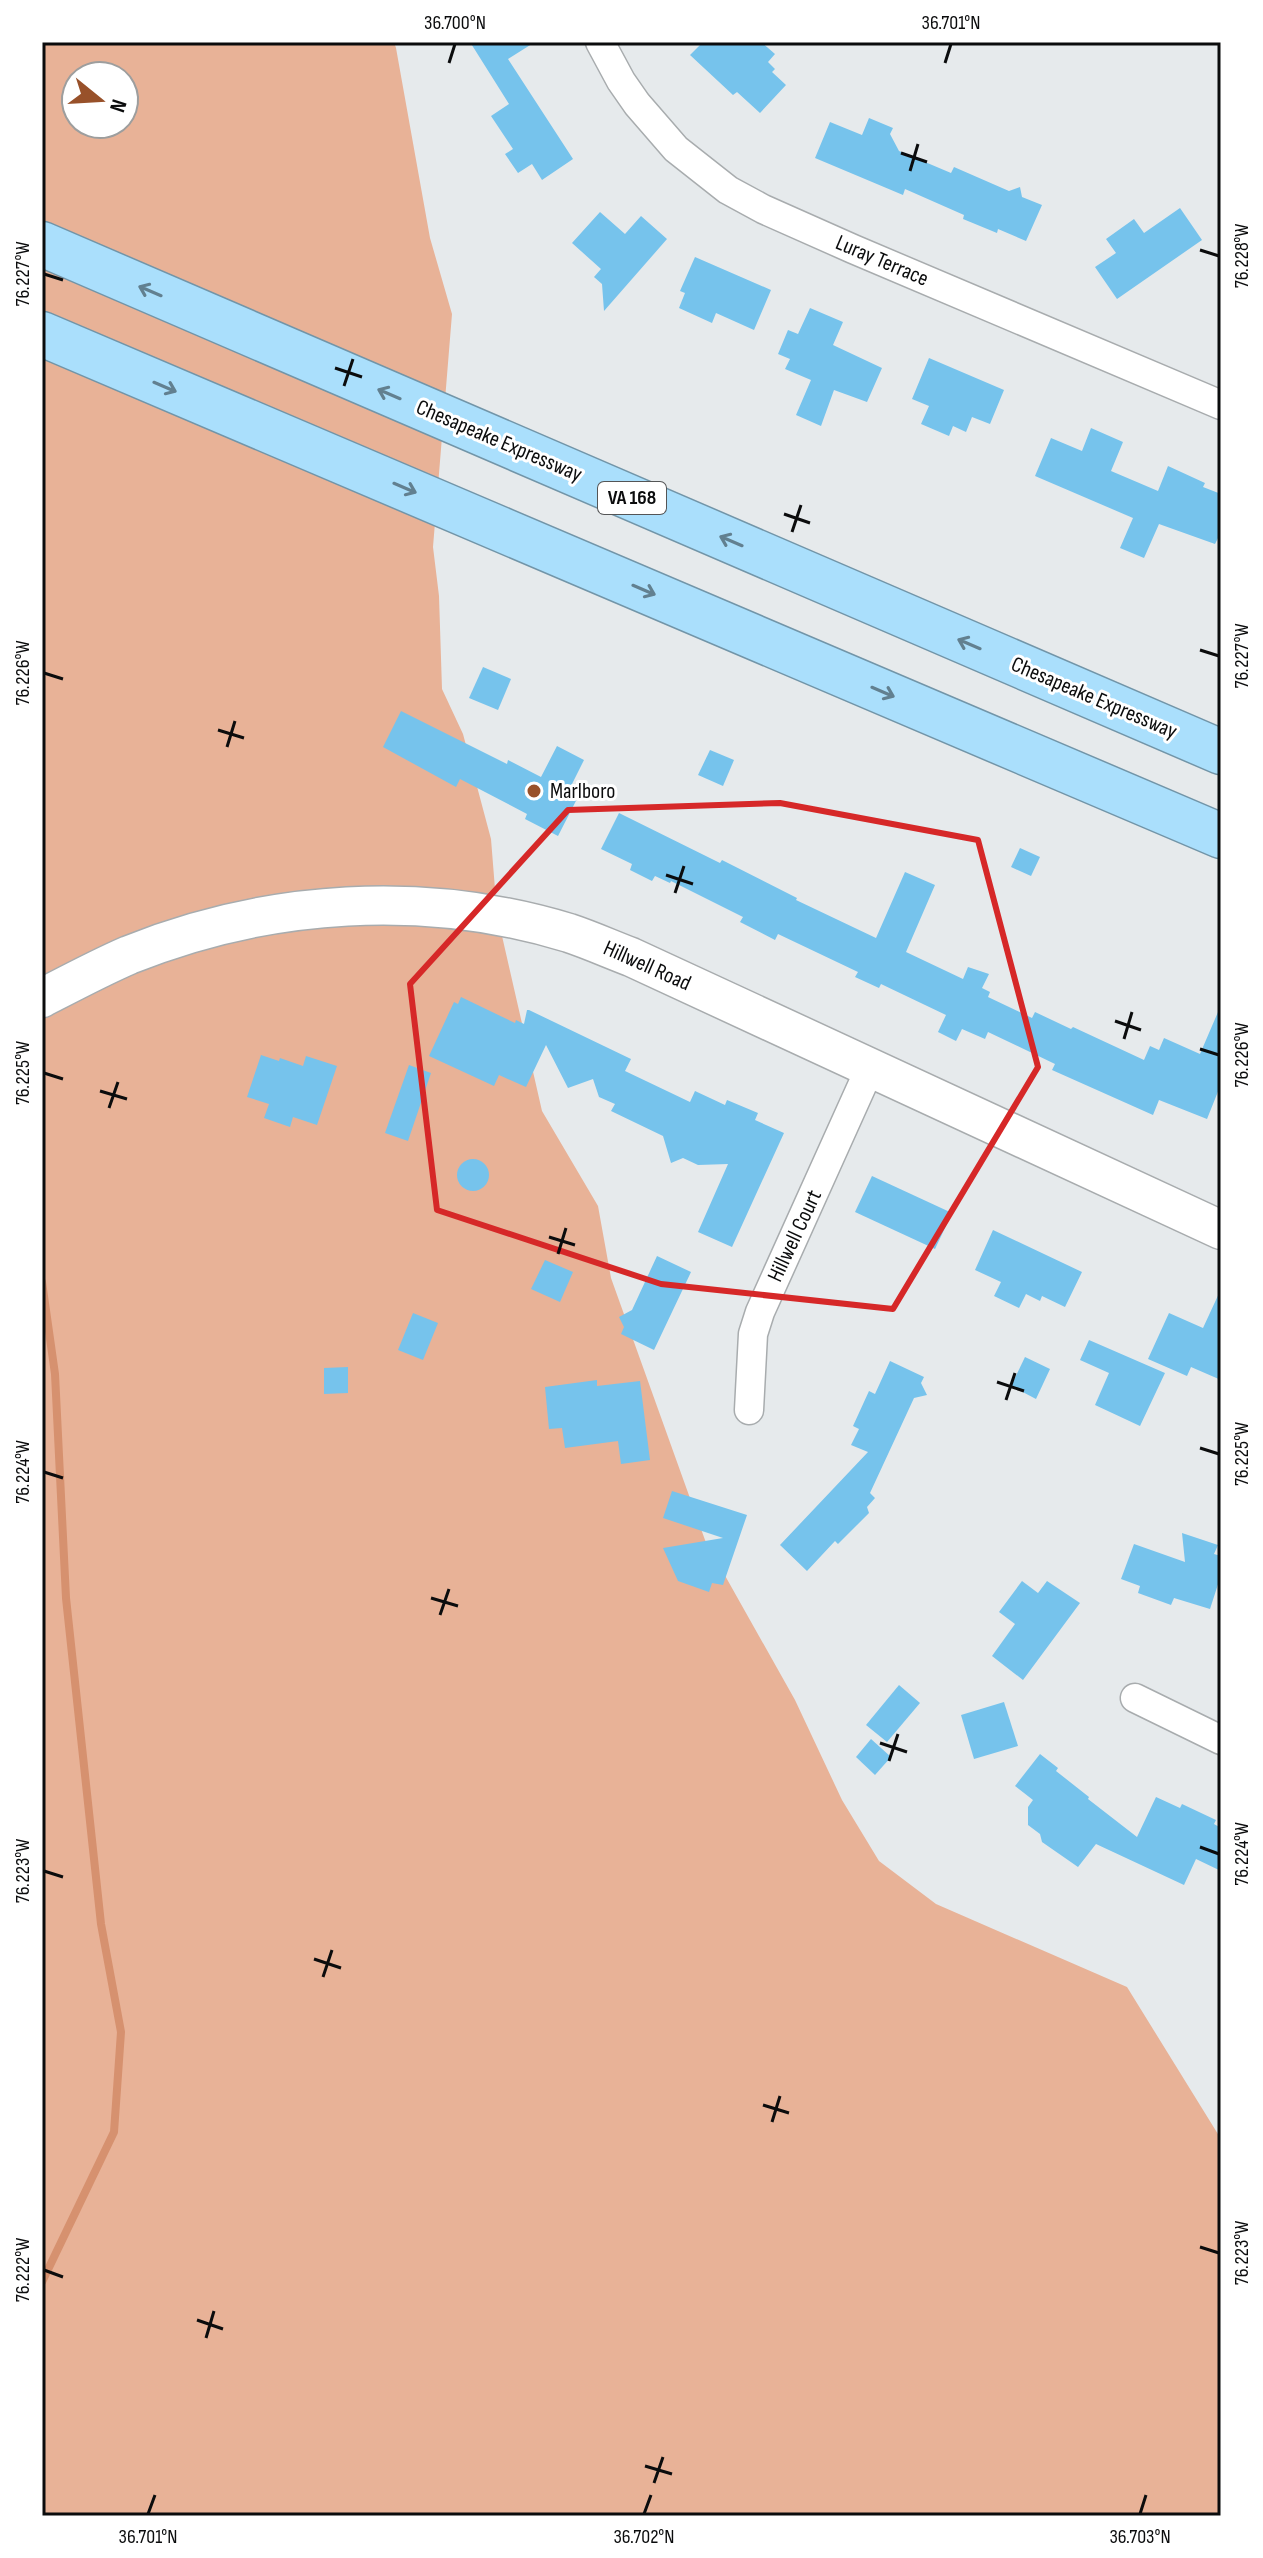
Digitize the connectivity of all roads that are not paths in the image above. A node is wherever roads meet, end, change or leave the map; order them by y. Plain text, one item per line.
1 (600, 42) edge
2 (42, 244) edge
3 (42, 334) edge
4 (1221, 405) edge
5 (1221, 752) edge
6 (1221, 836) edge
7 (42, 998) edge
8 (870, 1068) junction
9 (1221, 1230) edge
10 (749, 1410) dead end
11 (1135, 1698) dead end
12 (1221, 1740) edge

1 - 4 street, Luray Terrace
5 -> 2 highway, Chesapeake Expressway / VA 168
3 -> 6 highway
7 - 8 street, Hillwell Road
8 - 9 street, Hillwell Road
8 - 10 street, Hillwell Court
11 - 12 street

